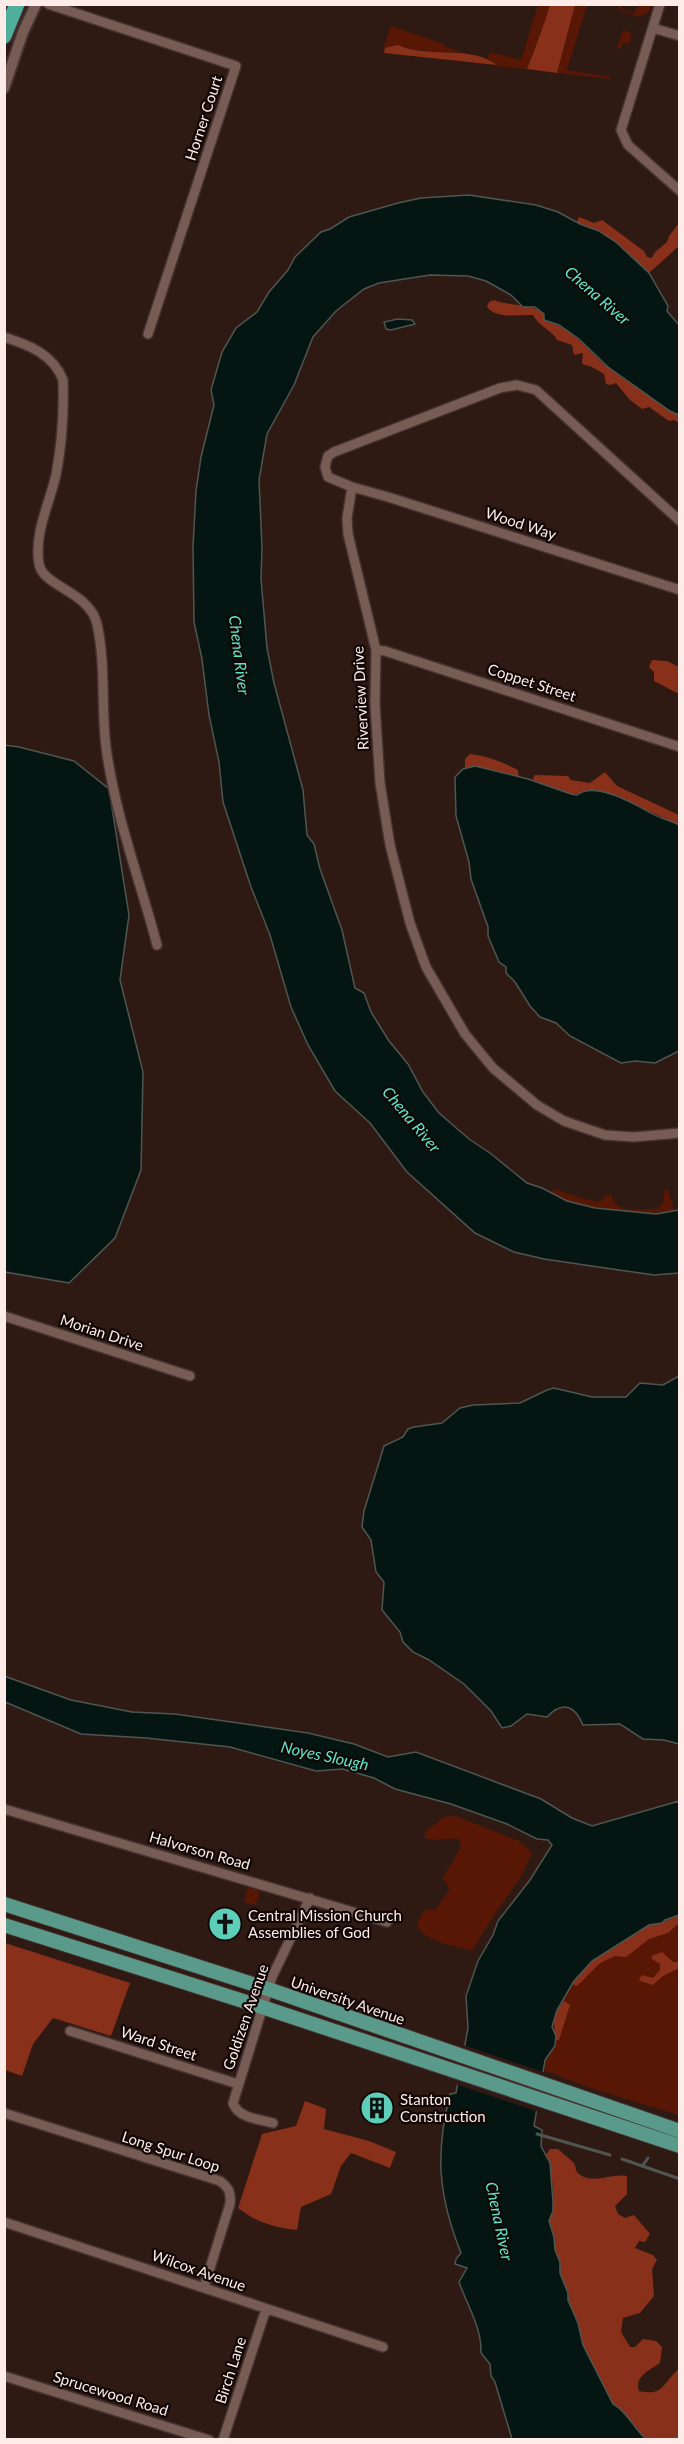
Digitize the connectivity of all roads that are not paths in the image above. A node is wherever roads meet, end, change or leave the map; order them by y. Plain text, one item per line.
1 (17, 4) edge
2 (36, 4) edge
3 (48, 4) edge
4 (660, 4) edge
5 (653, 28) junction
6 (4, 36) edge
7 (680, 36) edge
8 (4, 88) edge
9 (680, 191) edge
10 (148, 334) dead end
11 (4, 337) edge
12 (352, 487) junction
13 (680, 521) edge
14 (680, 590) edge
15 (376, 650) junction
16 (680, 747) edge
17 (158, 945) dead end
18 (680, 1133) edge
19 (4, 1316) edge
20 (190, 1376) dead end
21 (4, 1809) edge
22 (310, 1898) junction
23 (4, 1904) edge
24 (387, 1922) dead end
25 (4, 1924) edge
26 (268, 1989) junction
27 (262, 2007) junction
28 (70, 2031) dead end
29 (238, 2084) junction
30 (4, 2113) edge
31 (273, 2123) dead end
32 (680, 2131) edge
33 (680, 2146) edge
34 (4, 2222) edge
35 (204, 2287) junction
36 (266, 2309) junction
37 (383, 2347) dead end
38 (4, 2376) edge
39 (209, 2439) edge
40 (222, 2439) edge

1 - 6 highway
2 - 8 street
3 - 10 street, Horner Court
4 - 5 street
5 - 7 street
5 - 9 street
11 - 17 street
12 - 13 street
12 - 14 street, Wood Way
12 - 15 street, Riverview Drive
15 - 16 street, Coppet Street
15 - 18 street, Riverview Drive
19 - 20 street, Morian Drive
21 - 22 street, Halvorson Road
22 - 24 street, Halvorson Road
22 - 26 street, Goldizen Avenue
23 - 26 main road, University Avenue
25 - 27 main road
26 - 27 street, Goldizen Avenue
26 - 32 main road, University Avenue
27 - 29 street, Goldizen Avenue
27 - 33 main road
28 - 29 street, Ward Street
29 - 31 street, Goldizen Avenue
30 - 35 street, Long Spur Loop
34 - 35 street, Wilcox Avenue
35 - 36 street, Wilcox Avenue
36 - 37 street, Wilcox Avenue
36 - 40 street, Birch Lane
38 - 39 street, Sprucewood Road

